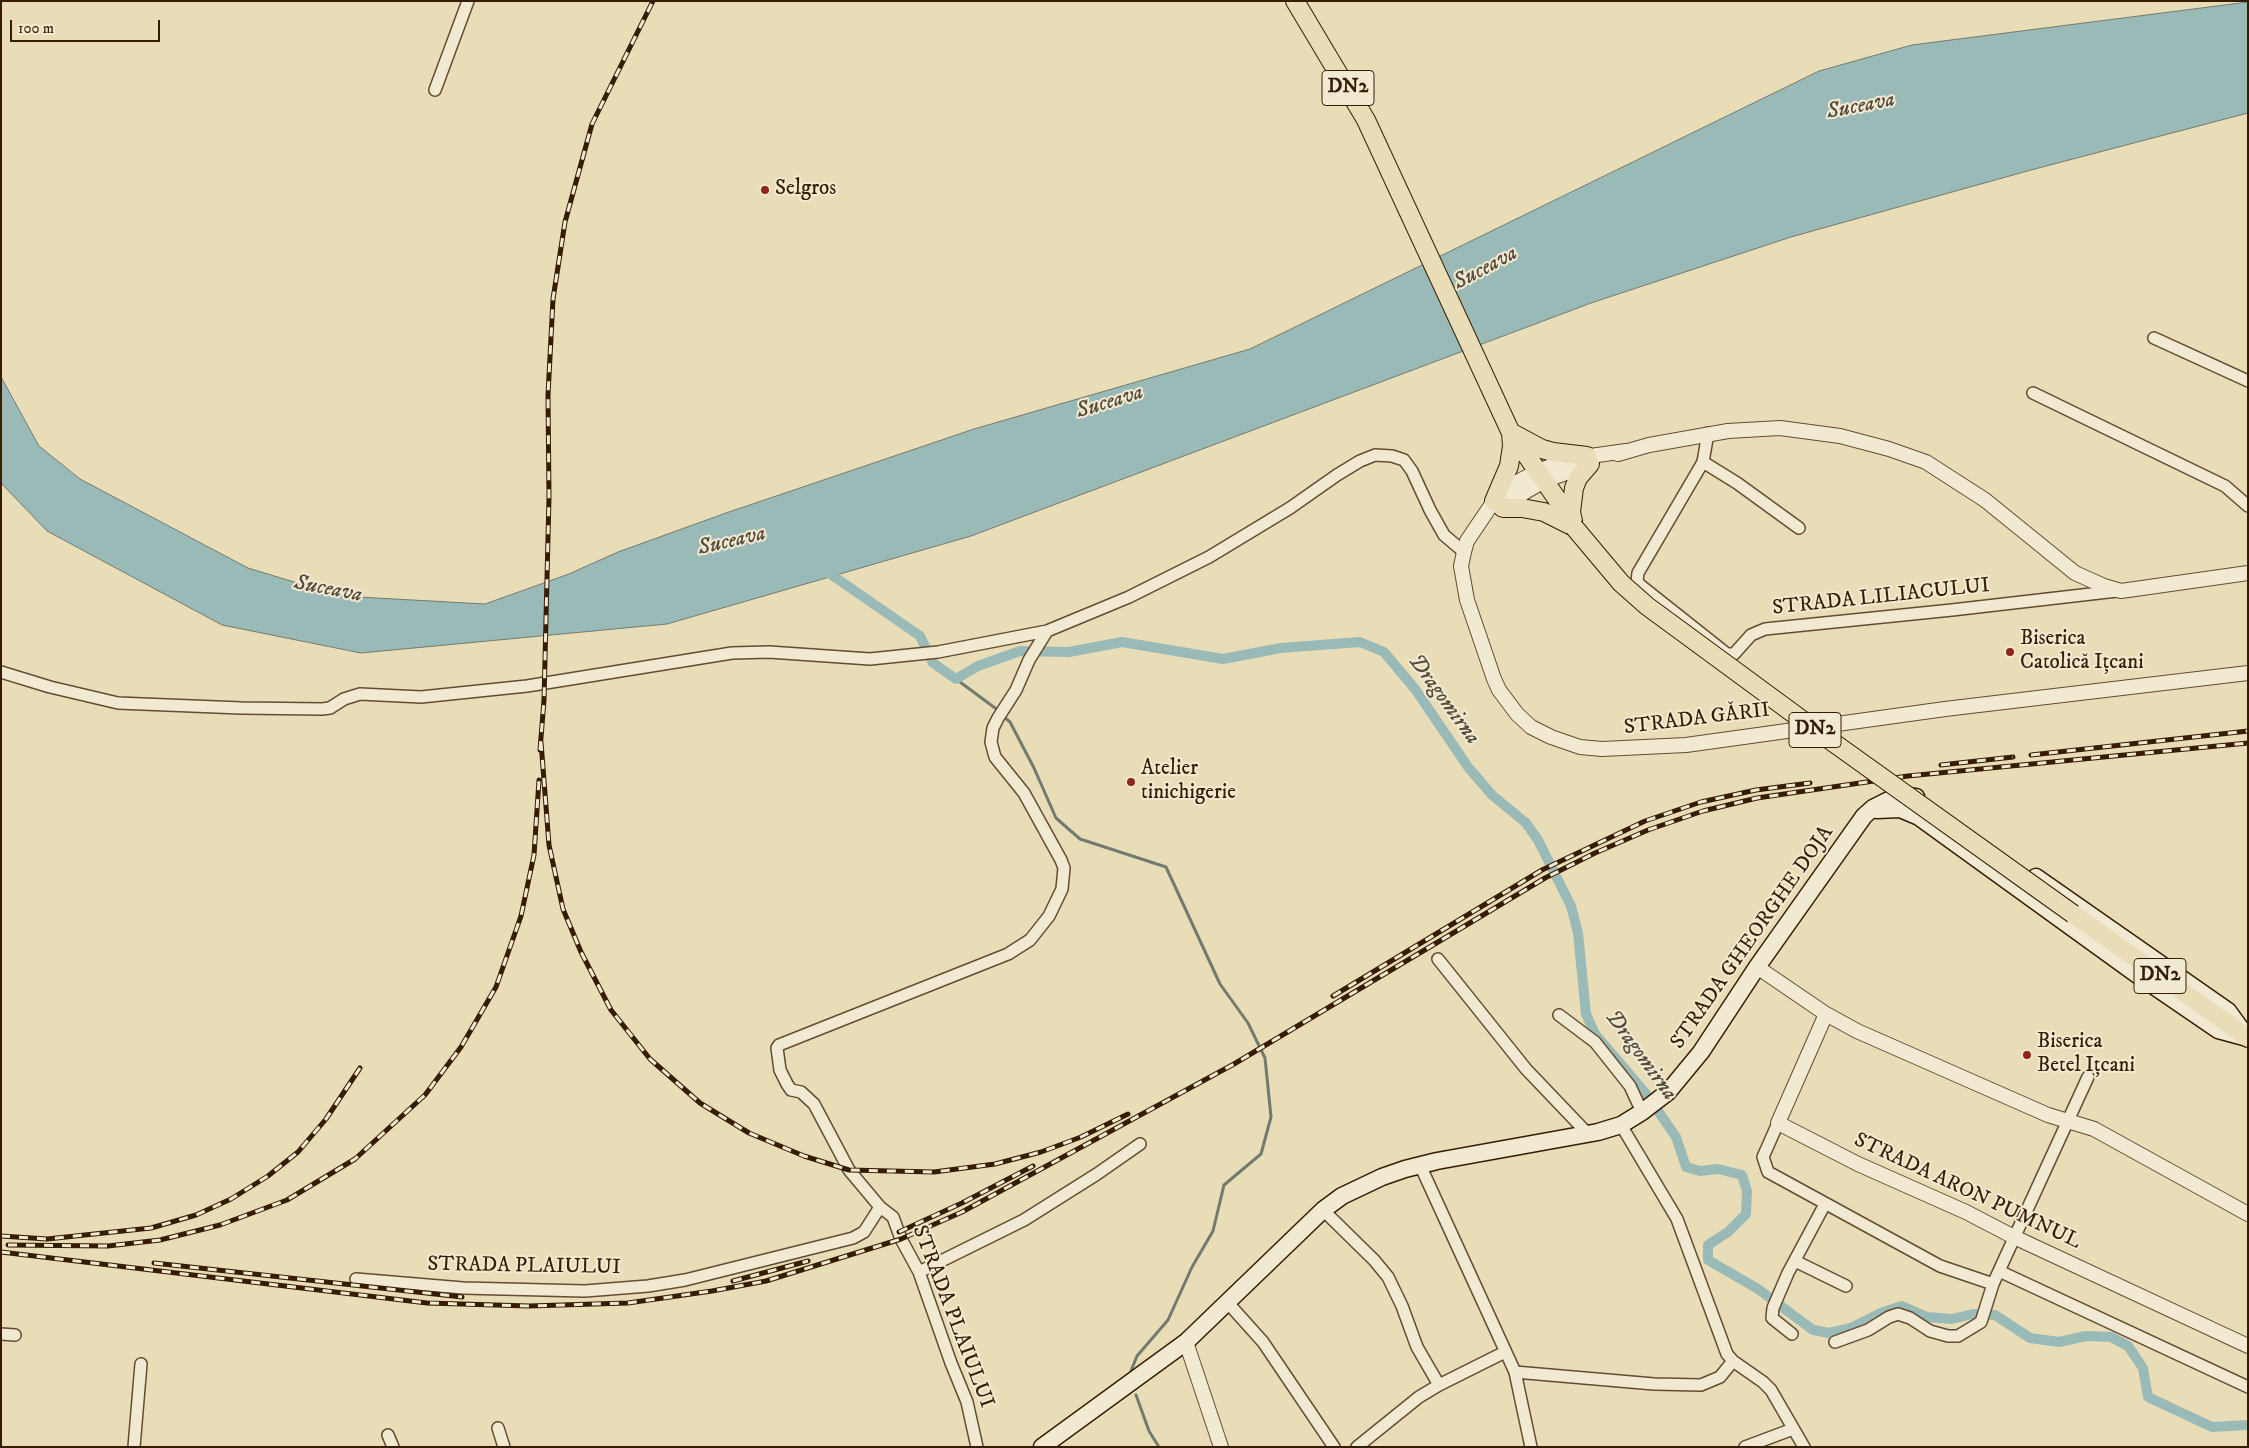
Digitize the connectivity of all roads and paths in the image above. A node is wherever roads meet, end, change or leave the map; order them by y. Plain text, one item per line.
1 (468, 1) edge
2 (1295, 1) edge
3 (435, 90) dead end
4 (2154, 338) dead end
5 (2248, 381) edge
6 (2033, 393) dead end
7 (1512, 433) junction
8 (1708, 433) junction
9 (1589, 460) junction
10 (1703, 462) junction
11 (1541, 476) junction
12 (1498, 504) junction
13 (2248, 506) edge
14 (1574, 527) junction
15 (1799, 528) dead end
16 (1464, 552) junction
17 (2248, 574) edge
18 (2121, 591) junction
19 (1047, 631) junction
20 (1, 672) edge
21 (2248, 673) edge
22 (1864, 816) junction
23 (1438, 959) dead end
24 (1757, 967) junction
25 (1826, 1014) junction
26 (1559, 1015) dead end
27 (2248, 1038) edge
28 (2088, 1077) dead end
29 (1649, 1107) junction
30 (2068, 1122) junction
31 (1778, 1123) junction
32 (1621, 1125) junction
33 (1588, 1134) junction
34 (1140, 1144) dead end
35 (1420, 1165) junction
36 (1825, 1204) junction
37 (880, 1207) junction
38 (1323, 1210) junction
39 (2248, 1214) edge
40 (2014, 1237) junction
41 (1795, 1261) junction
42 (1999, 1271) junction
43 (919, 1272) junction
44 (356, 1279) dead end
45 (1993, 1284) junction
46 (1846, 1286) dead end
47 (1228, 1303) junction
48 (1, 1334) edge
49 (1792, 1334) dead end
50 (15, 1335) dead end
51 (1186, 1342) junction
52 (1835, 1342) dead end
53 (2248, 1346) edge
54 (1505, 1352) junction
55 (1733, 1361) junction
56 (141, 1364) dead end
57 (1515, 1372) junction
58 (1439, 1385) junction
59 (2248, 1387) edge
60 (498, 1428) dead end
61 (1793, 1429) junction
62 (388, 1435) dead end
63 (134, 1447) edge
64 (393, 1447) edge
65 (504, 1447) edge
66 (977, 1447) edge
67 (1042, 1447) edge
68 (1221, 1447) edge
69 (1334, 1447) edge
70 (1357, 1447) edge
71 (1531, 1447) edge
72 (1745, 1447) edge
73 (1804, 1447) edge

1 - 3 street
2 - 7 main road, DN2
4 - 5 street
6 - 13 street
7 - 9 main road
7 - 11 main road, DN2
7 - 12 main road
8 - 9 street, STRADA GĂRII
8 - 10 street, STRADA LILIACULUI
8 - 18 street, STRADA GĂRII
9 - 11 street, STRADA GĂRII
9 - 14 main road
10 - 15 street
10 - 18 street, STRADA LILIACULUI
11 - 12 street, STRADA GĂRII
11 - 14 main road, DN2
12 - 14 main road
12 - 16 street, STRADA GĂRII
14 - 27 main road, DN2, bridge
16 - 19 street
16 - 21 street, STRADA GĂRII
17 - 18 street
19 - 20 street
19 - 37 street, STRADA PLAIULUI
22 - 24 main road, STRADA GHEORGHE DOJA
22 - 27 main road
22 - 27 main road
23 - 33 street
24 - 25 street
24 - 29 main road, STRADA GHEORGHE DOJA
25 - 30 street
25 - 31 street
26 - 29 street
28 - 30 street
29 - 32 main road, STRADA GHEORGHE DOJA
30 - 39 street
30 - 40 street
31 - 36 street
31 - 40 street, STRADA ARON PUMNUL
32 - 33 main road, STRADA GHEORGHE DOJA
32 - 55 street
33 - 35 main road, STRADA GHEORGHE DOJA
34 - 43 street
35 - 38 main road, STRADA GHEORGHE DOJA
35 - 54 street
36 - 41 street
36 - 45 street
37 - 43 street, STRADA PLAIULUI
37 - 44 street, STRADA PLAIULUI
38 - 47 main road, STRADA GHEORGHE DOJA
38 - 58 street
40 - 42 street
40 - 53 street, STRADA ARON PUMNUL
41 - 46 street
41 - 49 street
42 - 45 street
42 - 59 street
43 - 66 street, STRADA PLAIULUI
45 - 52 street
47 - 51 main road, STRADA GHEORGHE DOJA
47 - 69 street
48 - 50 street
51 - 67 main road, STRADA GHEORGHE DOJA
51 - 68 street
54 - 57 street
54 - 58 street
55 - 57 street
55 - 61 street
56 - 63 street
57 - 71 street
58 - 70 street
60 - 65 street
61 - 72 street
61 - 73 street
62 - 64 street

